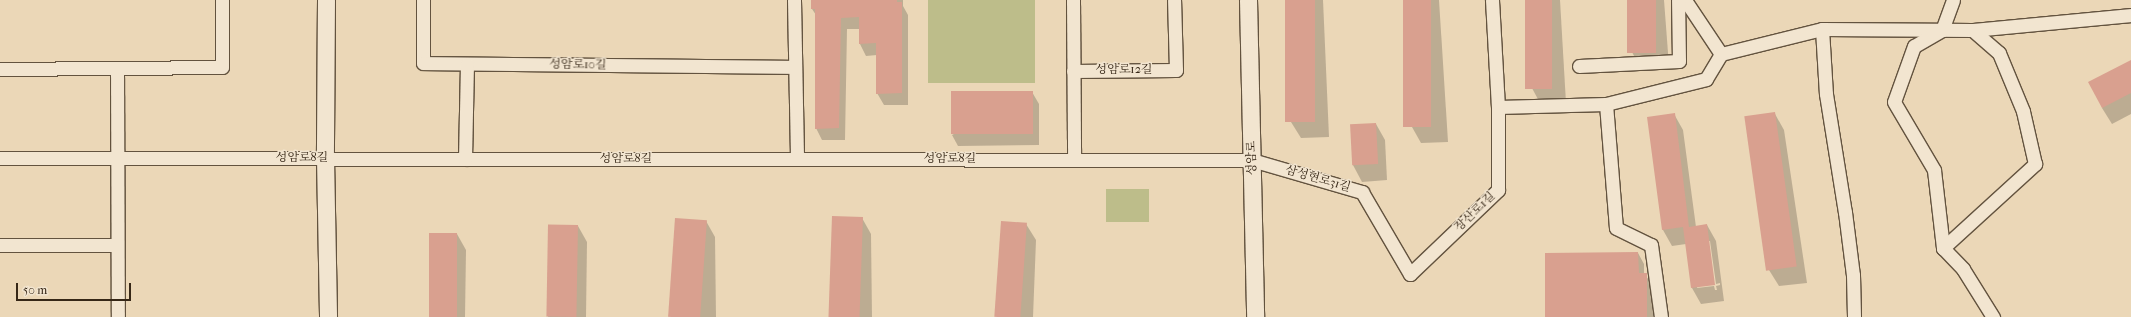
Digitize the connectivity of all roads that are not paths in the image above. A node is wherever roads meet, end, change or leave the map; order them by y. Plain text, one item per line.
1 (222, 0) edge
2 (326, 0) edge
3 (424, 0) edge
4 (794, 0) edge
5 (1073, 0) edge
6 (1174, 0) edge
7 (1248, 0) edge
8 (1492, 0) edge
9 (1678, 0) edge
10 (1685, 0) edge
11 (1953, 0) edge
12 (2131, 15) edge
13 (1822, 29) junction
14 (1942, 30) junction
15 (1973, 30) junction
16 (1721, 54) junction
17 (467, 64) junction
18 (1580, 66) dead end
19 (795, 67) junction
20 (117, 68) junction
21 (0, 69) edge
22 (1073, 71) junction
23 (1606, 104) junction
24 (1498, 107) junction
25 (0, 158) edge
26 (117, 158) junction
27 (325, 158) junction
28 (797, 158) junction
29 (465, 159) junction
30 (1074, 160) junction
31 (1252, 160) junction
32 (0, 245) edge
33 (117, 245) junction
34 (1943, 248) junction
35 (1410, 274) joint
36 (118, 317) edge
37 (328, 317) edge
38 (1255, 317) edge
39 (1661, 317) edge
40 (1854, 317) edge
41 (1993, 317) edge

1 - 20 street
2 - 27 street
3 - 17 street, 성암로10길
4 - 19 street
5 - 22 street
6 - 22 street, 성암로12길
7 - 31 street, 성암로
8 - 24 street, 장산로1길
9 - 18 street
10 - 16 street
11 - 14 street
12 - 15 street
13 - 14 street
13 - 16 street
13 - 40 street
14 - 15 street
14 - 34 street
15 - 34 street
16 - 23 street
17 - 19 street, 성암로10길
17 - 29 street
19 - 28 street
20 - 21 street
20 - 26 street
22 - 30 street
23 - 24 street
23 - 39 street
24 - 35 street, 장산로1길
25 - 26 street, 성암로8길
26 - 27 street, 성암로8길
26 - 33 street
27 - 29 street, 성암로8길
27 - 37 street
28 - 29 street, 성암로8길
28 - 30 street, 성암로8길
30 - 31 street, 성암로8길
31 - 35 street, 삼성현로31길
31 - 38 street, 성암로
32 - 33 street
33 - 36 street
34 - 41 street

